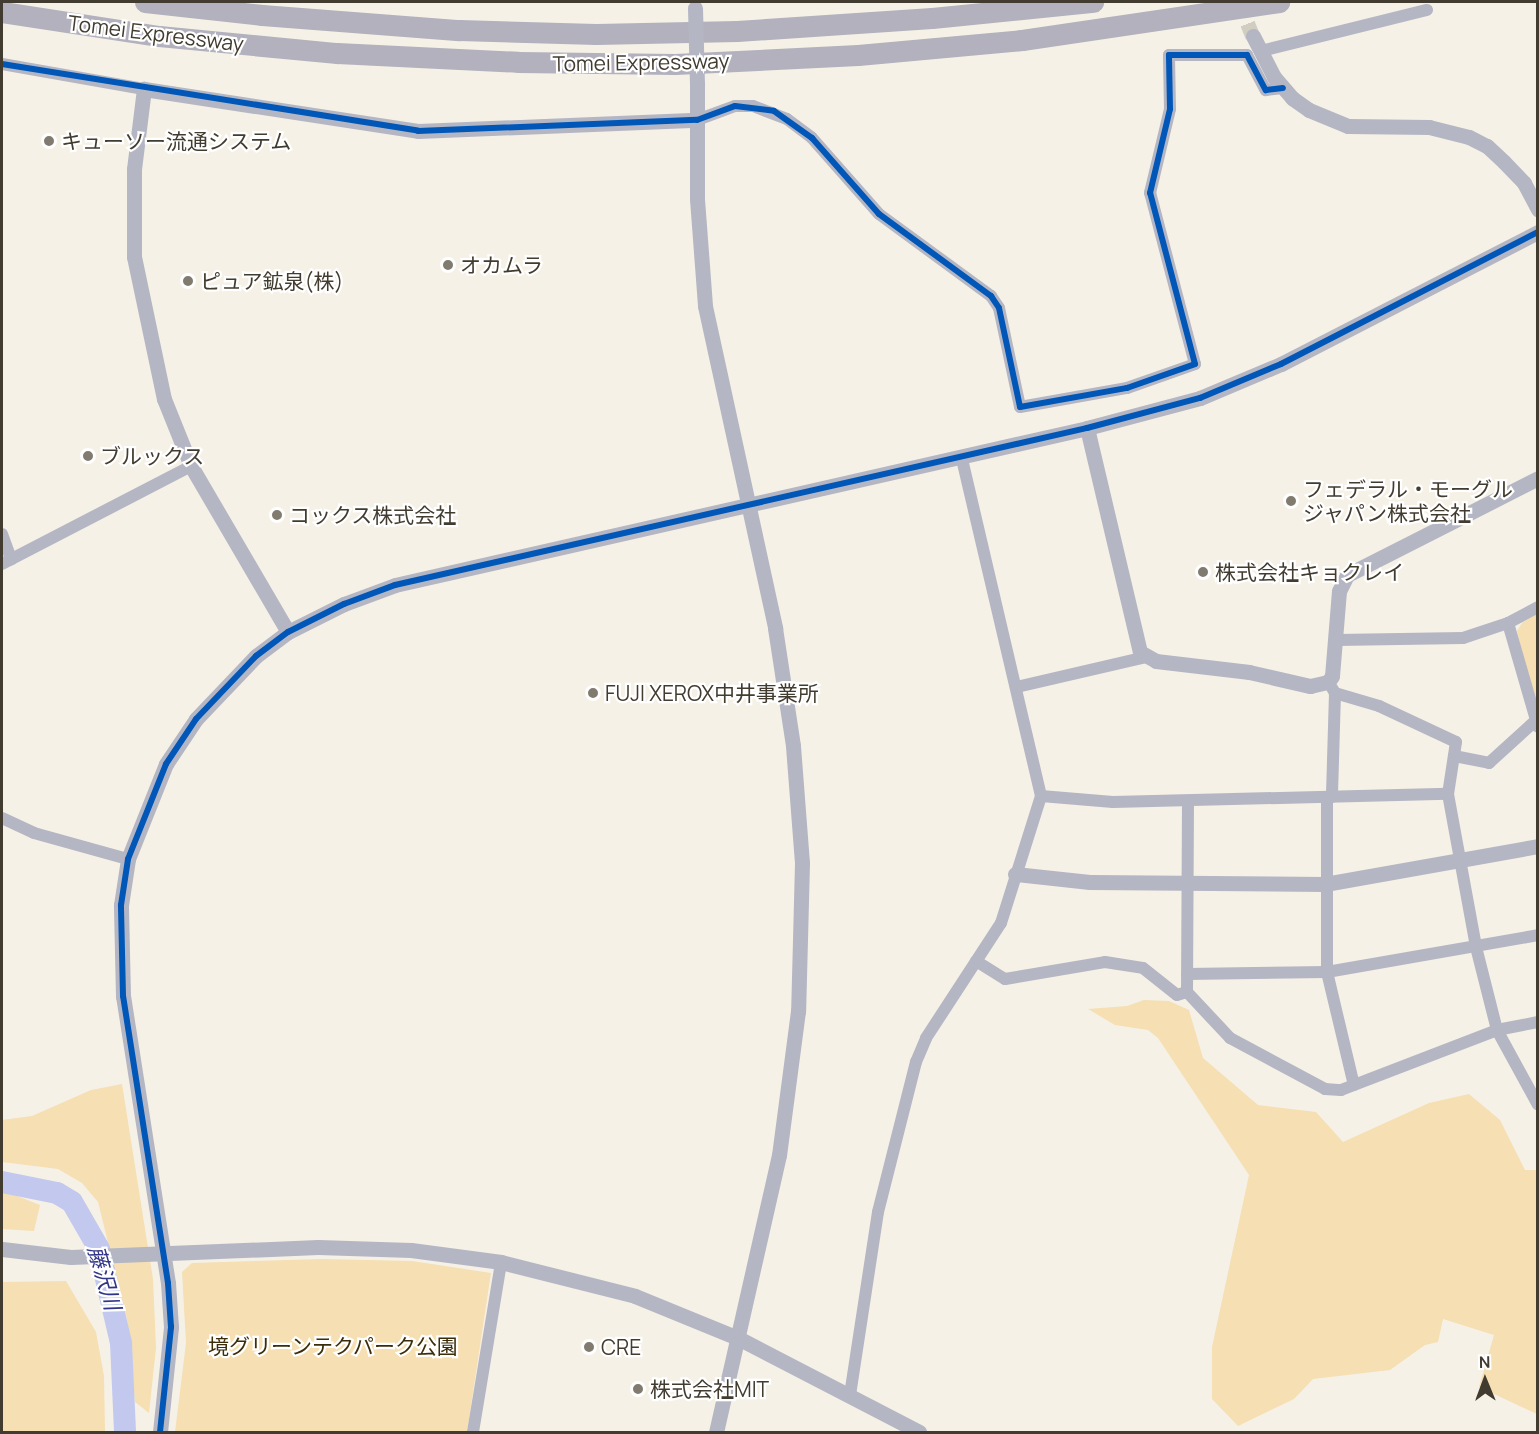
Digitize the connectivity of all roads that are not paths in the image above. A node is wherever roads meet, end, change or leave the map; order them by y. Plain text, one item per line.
1 (144, 2) edge
2 (1093, 2) edge
3 (1280, 2) edge
4 (695, 5) edge
5 (1427, 10) dead end
6 (2, 12) edge
7 (1253, 36) tunnel mouth
8 (1261, 51) junction
9 (2, 64) edge
10 (1283, 88) junction
11 (144, 89) junction
12 (697, 120) junction
13 (1538, 209) edge
14 (1538, 231) edge
15 (1087, 428) junction
16 (961, 456) junction
17 (191, 466) junction
18 (1538, 478) edge
19 (748, 504) junction
20 (2, 534) edge
21 (6, 562) edge
22 (1538, 607) edge
23 (1508, 624) junction
24 (288, 632) junction
25 (1337, 640) junction
26 (1146, 657) junction
27 (1017, 687) junction
28 (1331, 688) junction
29 (1535, 725) edge
30 (1454, 756) junction
31 (1448, 794) junction
32 (1041, 796) junction
33 (1329, 797) junction
34 (1188, 801) junction
35 (2, 818) edge
36 (1538, 846) edge
37 (128, 858) junction
38 (1459, 862) junction
39 (1015, 874) junction
40 (1325, 884) junction
41 (1185, 885) junction
42 (1538, 935) edge
43 (1476, 947) junction
44 (976, 961) junction
45 (1327, 972) junction
46 (1187, 974) junction
47 (1187, 993) junction
48 (1538, 1023) edge
49 (1497, 1030) junction
50 (1354, 1085) junction
51 (1534, 1092) edge
52 (1538, 1105) edge
53 (2, 1249) edge
54 (162, 1255) junction
55 (501, 1262) junction
56 (738, 1338) junction
57 (850, 1395) junction
58 (160, 1432) edge
59 (474, 1432) edge
60 (716, 1432) edge
61 (919, 1432) edge

1 - 2 highway, Tomei Expressway
3 - 6 highway, Tomei Expressway
4 - 12 street, bridge
5 - 8 street
7 - 8 street
8 - 10 street
9 - 11 street
10 - 12 street
10 - 13 street
11 - 12 street
11 - 17 street
12 - 19 street
14 - 15 street
15 - 16 street
15 - 26 street
16 - 19 street
16 - 27 street
17 - 21 street
17 - 24 street
18 - 25 street
19 - 24 street
19 - 56 street
20 - 21 street
22 - 23 street
23 - 25 street
23 - 29 street
24 - 37 street
25 - 28 street
26 - 27 street
26 - 28 street
27 - 32 street
28 - 30 street
28 - 33 street
29 - 30 street
30 - 31 street
31 - 33 street
31 - 38 street
32 - 34 street
32 - 39 street
33 - 34 street
33 - 40 street
34 - 41 street
35 - 37 street
36 - 38 street
37 - 54 street
38 - 40 street
38 - 43 street
39 - 41 street
39 - 44 street
40 - 41 street
40 - 45 street
41 - 46 street
42 - 43 street
43 - 45 street
43 - 49 street
44 - 47 street
44 - 57 street
45 - 46 street
45 - 50 street
46 - 47 street
47 - 50 street
48 - 49 street
49 - 50 street
49 - 51 street
51 - 52 street
53 - 54 street
54 - 55 street
54 - 58 street
55 - 56 street
55 - 59 street
56 - 57 street
56 - 60 street
57 - 61 street

